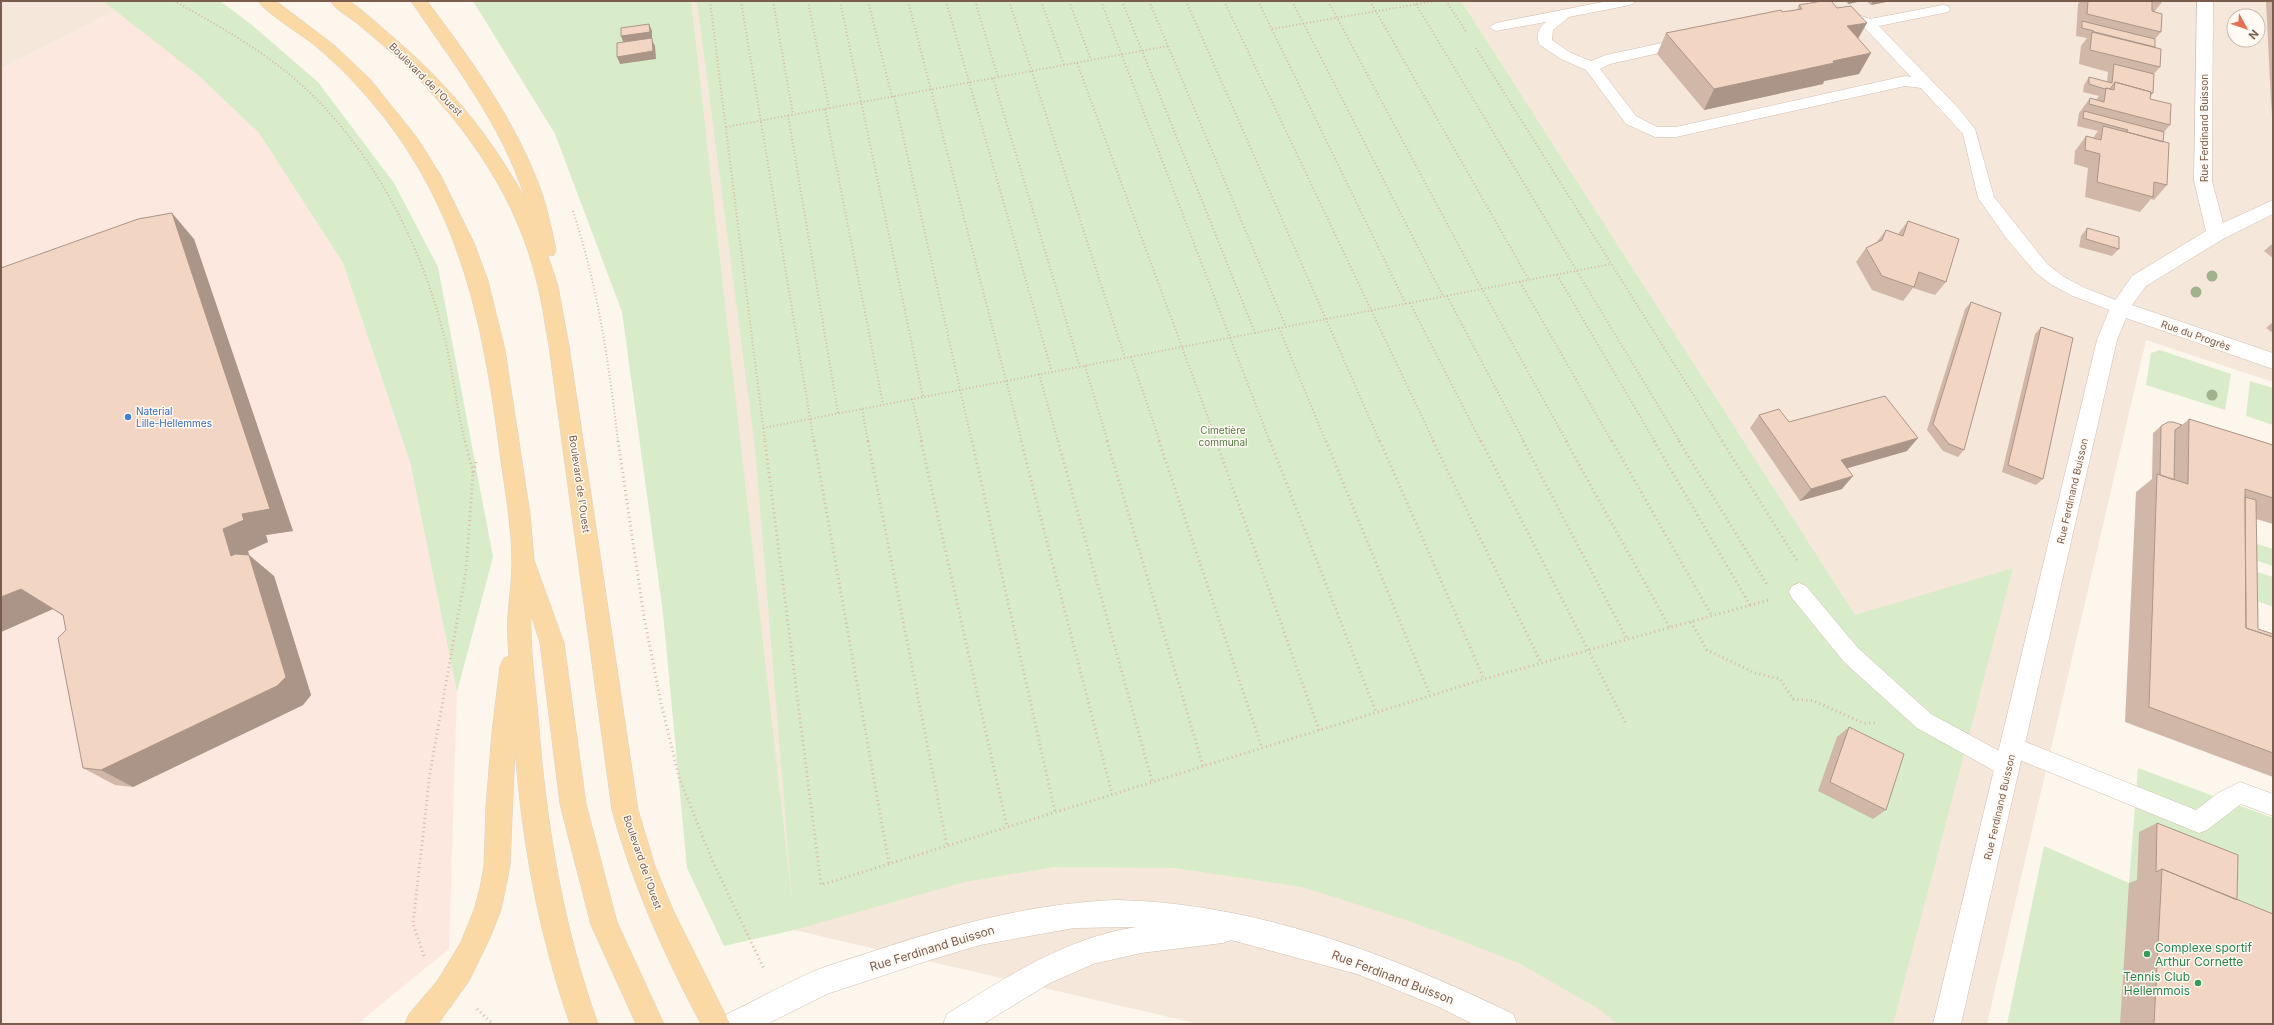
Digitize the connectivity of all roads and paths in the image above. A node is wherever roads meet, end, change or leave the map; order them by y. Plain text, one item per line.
1 (174, 1) edge
2 (266, 1) edge
3 (338, 1) edge
4 (419, 1) edge
5 (710, 1) edge
6 (741, 1) edge
7 (773, 1) edge
8 (808, 1) edge
9 (840, 1) edge
10 (868, 1) edge
11 (908, 1) edge
12 (946, 1) edge
13 (975, 1) edge
14 (1009, 1) edge
15 (1042, 1) edge
16 (1069, 1) edge
17 (1101, 1) edge
18 (1122, 1) edge
19 (1149, 1) edge
20 (1186, 1) edge
21 (1224, 1) edge
22 (1258, 1) edge
23 (1292, 1) edge
24 (1328, 1) edge
25 (1370, 1) edge
26 (1414, 1) edge
27 (1436, 1) edge
28 (1446, 1) edge
29 (1630, 1) edge
30 (1814, 1) edge
31 (2205, 1) edge
32 (1416, 5) junction
33 (1943, 9) dead end
34 (1831, 11) junction
35 (1376, 12) junction
36 (1564, 14) junction
37 (1808, 16) edge
38 (1337, 18) junction
39 (1304, 24) junction
40 (1869, 24) junction
41 (1496, 27) dead end
42 (1272, 30) junction
43 (1468, 35) dead end
44 (1699, 40) edge
45 (1472, 41) dead end
46 (1168, 46) junction
47 (1142, 51) junction
48 (1122, 55) junction
49 (1091, 60) junction
50 (1077, 63) junction
51 (1064, 65) junction
52 (1591, 66) junction
53 (1033, 71) junction
54 (998, 77) junction
55 (993, 78) junction
56 (970, 82) junction
57 (1923, 83) junction
58 (931, 89) junction
59 (893, 96) junction
60 (860, 102) junction
61 (825, 108) junction
62 (829, 108) junction
63 (793, 114) junction
64 (788, 115) junction
65 (759, 120) junction
66 (726, 127) junction
67 (2273, 206) edge
68 (572, 207) dead end
69 (2216, 234) junction
70 (1611, 264) junction
71 (1575, 271) junction
72 (1556, 275) junction
73 (1530, 280) junction
74 (1519, 282) junction
75 (548, 285) junction
76 (1482, 289) junction
77 (1443, 296) junction
78 (1447, 296) junction
79 (1410, 303) junction
80 (1406, 304) junction
81 (2120, 308) junction
82 (1370, 311) junction
83 (1325, 319) junction
84 (1286, 327) junction
85 (1279, 328) junction
86 (1255, 333) junction
87 (1230, 338) junction
88 (1183, 347) junction
89 (1130, 357) junction
90 (1125, 358) junction
91 (2273, 361) edge
92 (1085, 366) junction
93 (1080, 367) junction
94 (1052, 372) junction
95 (1039, 374) junction
96 (1006, 381) junction
97 (960, 390) junction
98 (923, 397) junction
99 (912, 399) junction
100 (883, 404) junction
101 (862, 409) junction
102 (838, 413) junction
103 (810, 419) junction
104 (763, 428) junction
105 (477, 459) dead end
106 (473, 474) junction
107 (524, 558) junction
108 (1799, 592) junction
109 (1776, 599) junction
110 (1750, 605) junction
111 (1712, 616) junction
112 (519, 621) junction
113 (1691, 622) junction
114 (1670, 628) junction
115 (1627, 639) junction
116 (1588, 650) junction
117 (1541, 663) junction
118 (1484, 679) junction
119 (1430, 696) junction
120 (1376, 712) junction
121 (1924, 721) junction
122 (1626, 724) dead end
123 (1319, 730) junction
124 (1262, 748) junction
125 (2011, 757) junction
126 (1203, 766) junction
127 (1152, 781) junction
128 (1112, 794) junction
129 (2273, 805) edge
130 (1055, 812) junction
131 (1007, 827) junction
132 (947, 846) junction
133 (889, 864) junction
134 (1232, 929) junction
135 (452, 985) junction
136 (781, 1002) junction
137 (419, 1024) edge
138 (584, 1024) edge
139 (650, 1024) edge
140 (716, 1024) edge
141 (737, 1024) edge
142 (957, 1024) edge
143 (1503, 1024) edge
144 (1947, 1024) edge

1 - 106 path
2 - 107 main road
3 - 75 main road, Boulevard de l'Ouest
4 - 75 main road
5 - 66 path
6 - 65 path
7 - 63 path
8 - 62 path
9 - 60 path
10 - 59 path
11 - 58 path
12 - 56 path
13 - 54 path
14 - 53 path
15 - 51 path
16 - 49 path
17 - 48 path
18 - 47 path
19 - 46 path
20 - 83 path
21 - 82 path
22 - 42 path
23 - 39 path
24 - 38 path
25 - 35 path
26 - 32 path
27 - 32 path
28 - 43 path
29 - 36 lane
30 - 34 lane
31 - 69 street, Rue Ferdinand Buisson
32 - 35 path
32 - 71 path
33 - 40 lane
34 - 37 lane
34 - 40 lane
35 - 38 path
35 - 73 path
36 - 41 lane
36 - 52 lane
38 - 39 path
38 - 76 path
39 - 42 path
39 - 77 path
40 - 57 lane
42 - 80 path
44 - 52 lane
45 - 70 path
46 - 47 path
46 - 84 path
47 - 48 path
47 - 86 path
48 - 49 path
48 - 87 path
49 - 50 path
50 - 51 path
50 - 88 path
51 - 53 path
52 - 57 lane
53 - 54 path
53 - 90 path
54 - 55 path
55 - 56 path
55 - 93 path
56 - 58 path
56 - 94 path
57 - 81 lane
58 - 59 path
58 - 96 path
59 - 60 path
59 - 97 path
60 - 62 path
60 - 98 path
61 - 62 path
61 - 63 path
61 - 100 path
63 - 64 path
64 - 65 path
64 - 102 path
65 - 66 path
65 - 103 path
66 - 104 path
67 - 69 street
68 - 136 path
69 - 81 street, Rue Ferdinand Buisson
70 - 71 path
70 - 108 path
71 - 72 path
71 - 109 path
72 - 73 path
72 - 110 path
73 - 74 path
74 - 76 path
74 - 111 path
75 - 140 main road, Boulevard de l'Ouest
76 - 78 path
76 - 114 path
77 - 78 path
77 - 79 path
78 - 115 path
79 - 80 path
79 - 116 path
80 - 82 path
81 - 91 street, Rue du Progrès
81 - 125 street, Rue Ferdinand Buisson
82 - 83 path
82 - 117 path
83 - 84 path
83 - 118 path
84 - 85 path
85 - 86 path
85 - 119 path
86 - 87 path
87 - 88 path
87 - 120 path
88 - 89 path
88 - 123 path
89 - 90 path
89 - 124 path
90 - 92 path
92 - 93 path
92 - 126 path
93 - 94 path
94 - 95 path
95 - 96 path
95 - 127 path
96 - 97 path
96 - 128 path
97 - 98 path
97 - 130 path
98 - 99 path
99 - 100 path
99 - 131 path
100 - 101 path
101 - 102 path
101 - 132 path
102 - 103 path
103 - 104 path
103 - 133 path
104 - 133 path
105 - 106 path
106 - 135 path
107 - 112 main road
107 - 139 main road
108 - 109 path
108 - 121 lane
109 - 110 path
110 - 111 path
111 - 113 path
112 - 135 main road
112 - 138 main road
113 - 114 path
113 - 121 path
114 - 115 path
115 - 116 path
116 - 117 path
116 - 122 path
117 - 118 path
118 - 119 path
119 - 120 path
120 - 123 path
121 - 125 lane
123 - 124 path
124 - 126 path
125 - 129 lane
125 - 144 street, Rue Ferdinand Buisson
126 - 127 path
127 - 128 path
128 - 130 path
130 - 131 path
131 - 132 path
132 - 133 path
134 - 136 street, Rue Ferdinand Buisson
134 - 142 street, Rue Ferdinand Buisson
134 - 143 street, Rue Ferdinand Buisson
135 - 137 main road
136 - 141 street, Rue Ferdinand Buisson

